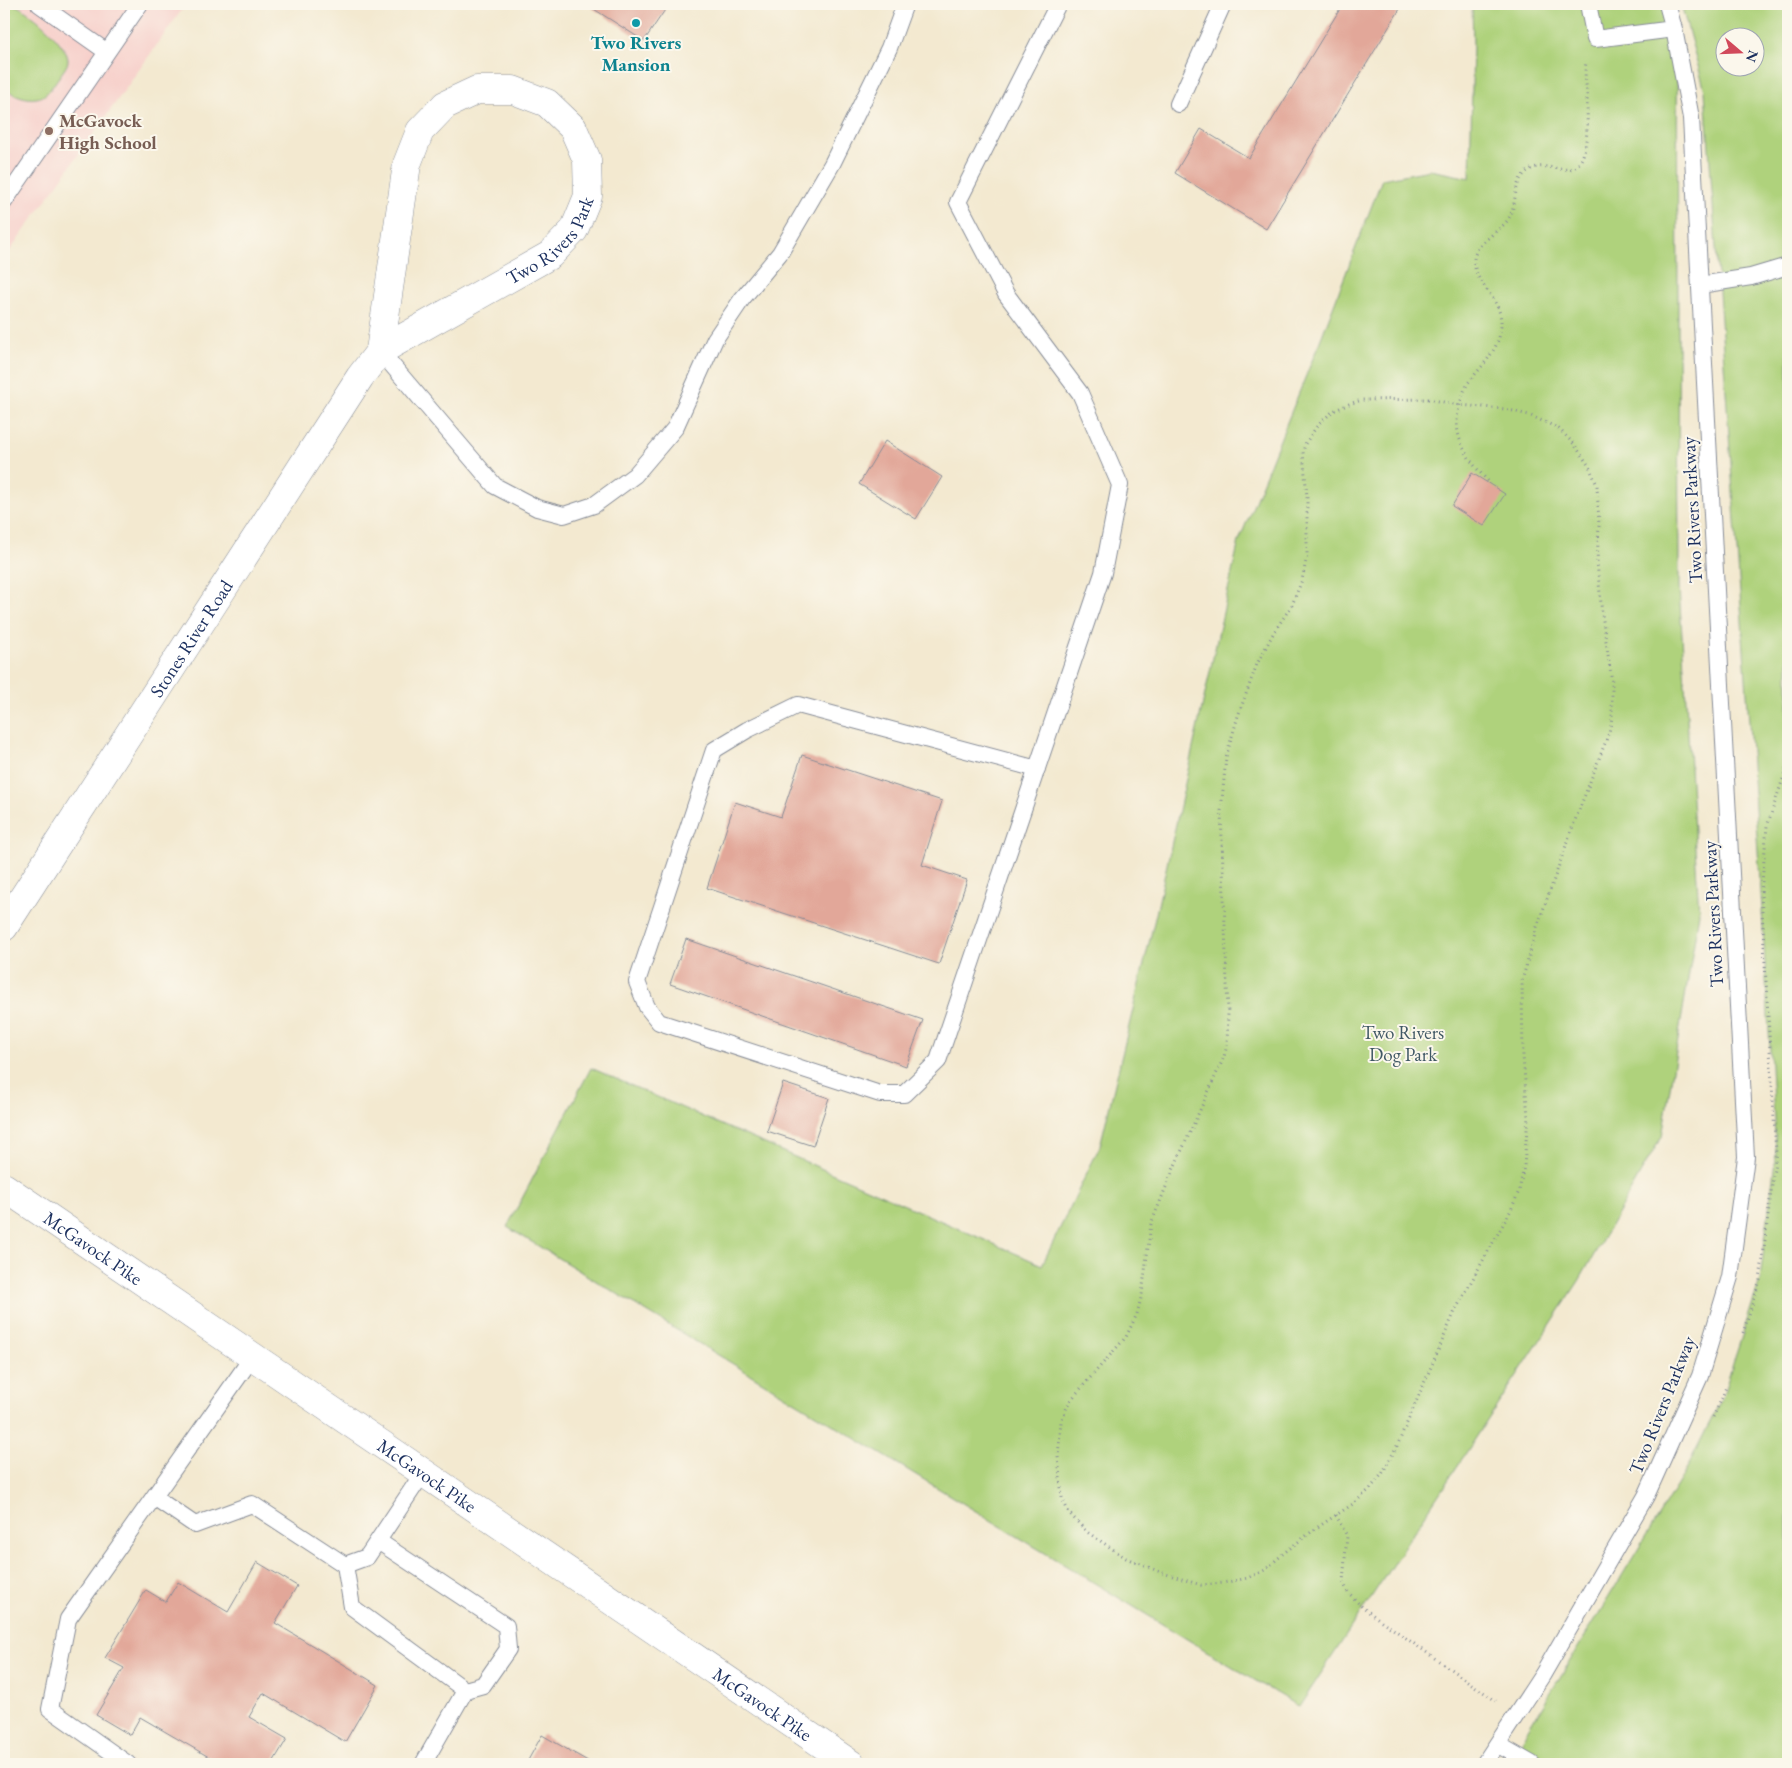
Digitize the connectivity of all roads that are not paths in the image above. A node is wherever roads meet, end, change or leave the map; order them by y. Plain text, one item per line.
1 (39, 4) edge
2 (140, 4) edge
3 (905, 4) edge
4 (1058, 4) edge
5 (1223, 4) edge
6 (1588, 4) edge
7 (1667, 4) edge
8 (1674, 29) junction
9 (107, 52) junction
10 (1178, 104) dead end
11 (4, 202) edge
12 (1788, 266) edge
13 (1700, 285) junction
14 (380, 350) junction
15 (1036, 769) junction
16 (4, 928) edge
17 (4, 1187) edge
18 (252, 1356) junction
19 (423, 1473) junction
20 (154, 1497) junction
21 (378, 1540) junction
22 (345, 1565) junction
23 (466, 1689) junction
24 (1497, 1744) junction
25 (835, 1760) edge
26 (128, 1764) edge
27 (423, 1764) edge
28 (1484, 1764) edge
29 (1532, 1764) edge

1 - 9 lane
2 - 9 lane
3 - 14 lane
4 - 15 lane
5 - 10 lane
6 - 8 lane
7 - 8 lane, Two Rivers Parkway
8 - 13 lane, Two Rivers Parkway
9 - 11 lane
12 - 13 lane
13 - 24 lane, Two Rivers Parkway
14 - 14 street, Two Rivers Park
14 - 16 street, Stones River Road
15 - 15 lane
17 - 18 street, McGavock Pike
18 - 19 street, McGavock Pike
18 - 20 lane
19 - 21 lane
19 - 25 street, McGavock Pike
20 - 22 lane
20 - 26 lane
21 - 22 lane
21 - 23 lane
22 - 23 lane
23 - 27 lane
24 - 28 lane, Two Rivers Parkway
24 - 29 lane

